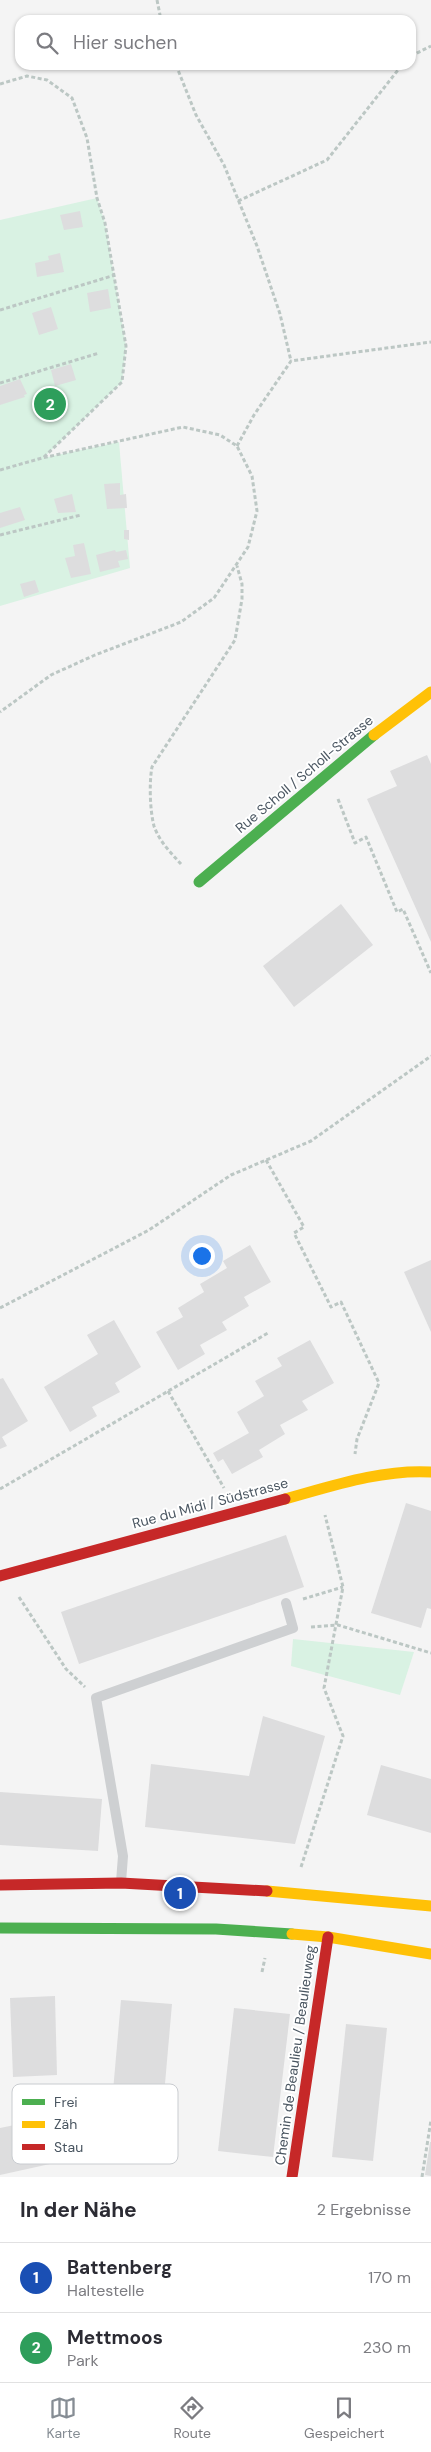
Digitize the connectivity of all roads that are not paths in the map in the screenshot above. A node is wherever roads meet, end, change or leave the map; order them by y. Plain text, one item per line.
1 (431, 692) edge
2 (199, 882) road end
3 (431, 1472) edge
4 (0, 1576) edge
5 (286, 1603) road end
6 (121, 1883) junction
7 (0, 1885) edge
8 (431, 1906) edge
9 (0, 1928) edge
10 (328, 1937) junction
11 (431, 1954) edge
12 (292, 2177) edge

1 - 2 street, Rue Scholl / Scholl-Strasse
3 - 4 street, Rue du Midi / Südstrasse
5 - 6 lane
6 - 7 street
6 - 8 street
9 - 10 street
10 - 11 street
10 - 12 street, Chemin de Beaulieu / Beaulieuweg

